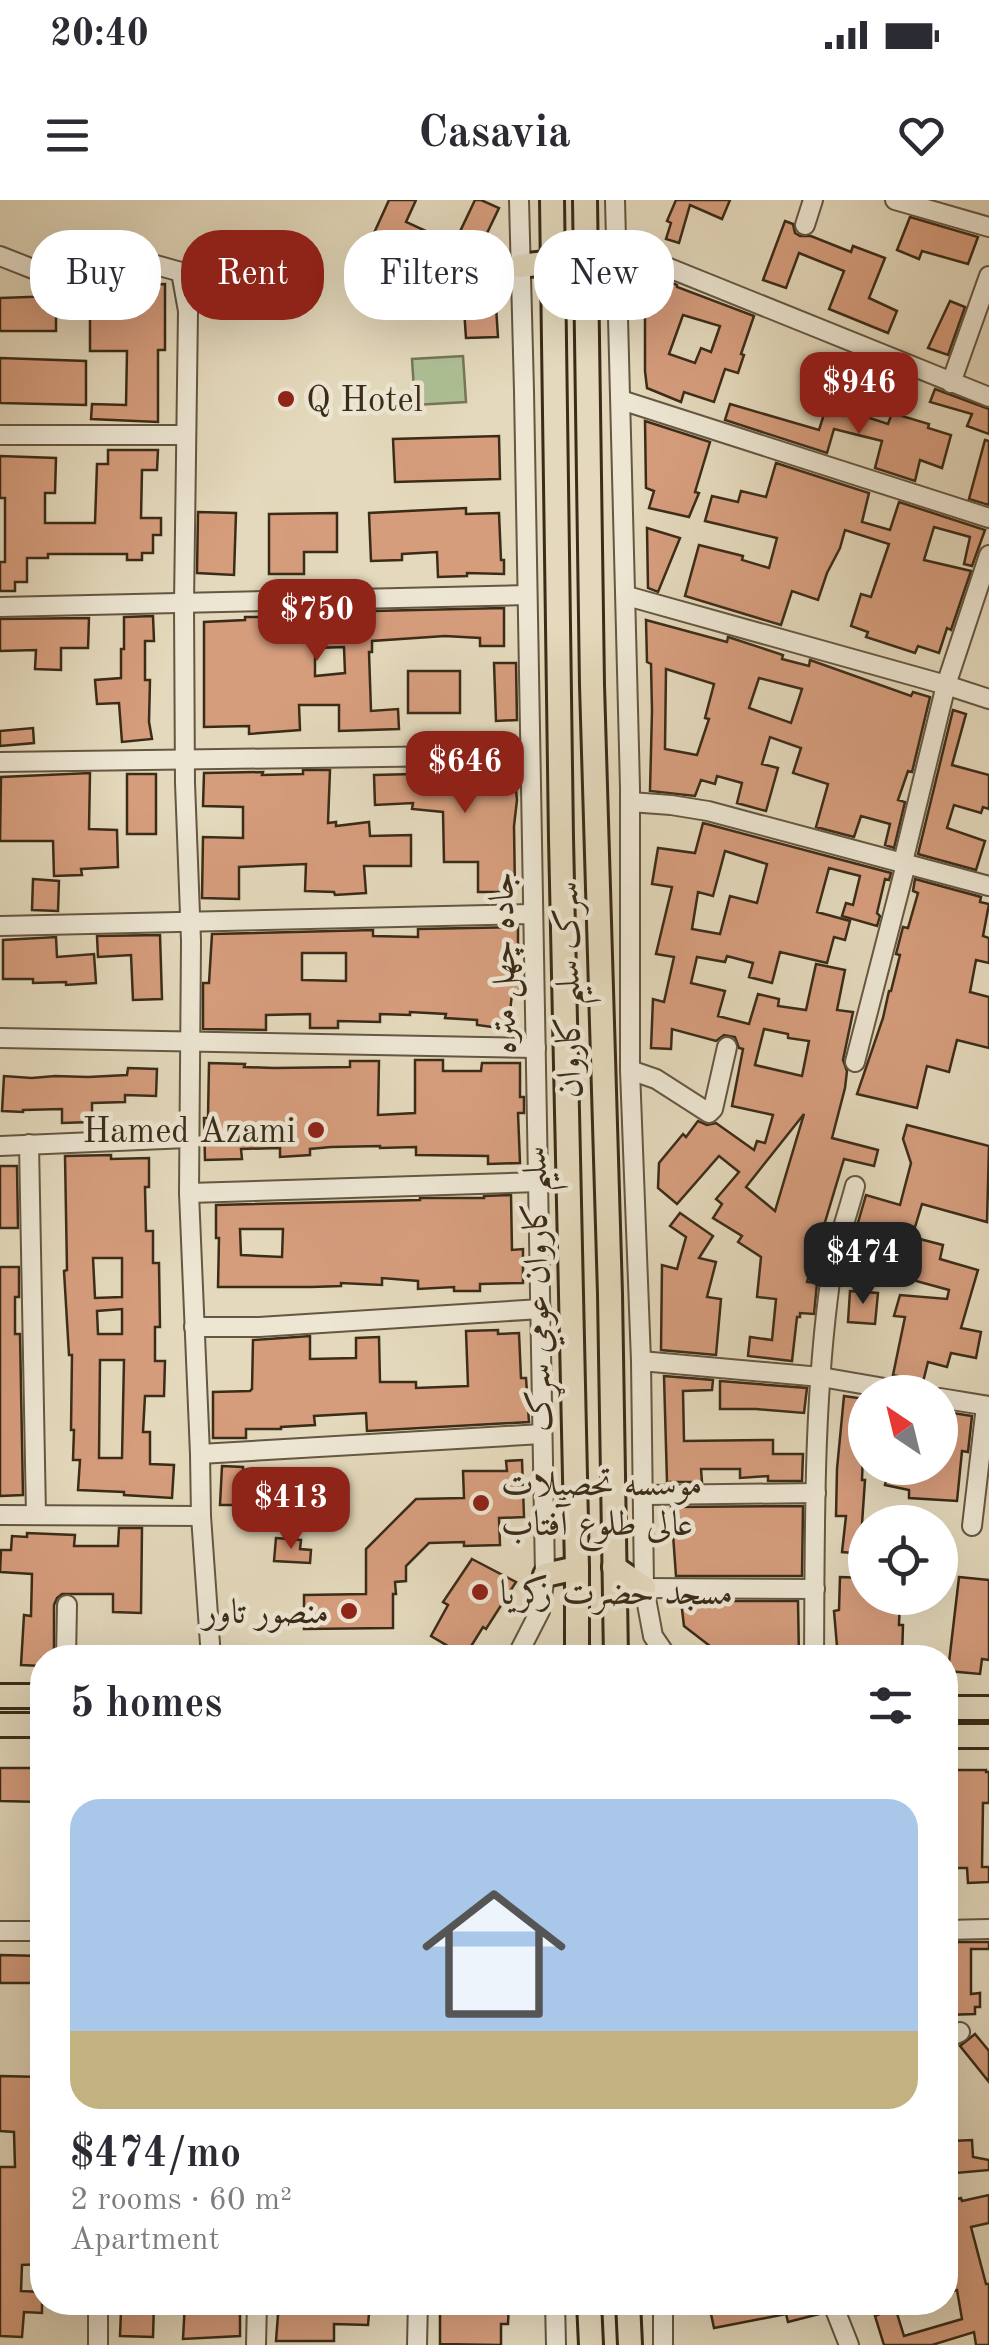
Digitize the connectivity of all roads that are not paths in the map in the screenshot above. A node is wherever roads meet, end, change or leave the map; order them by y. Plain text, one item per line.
1 (518, 200) edge
2 (552, 200) edge
3 (585, 200) edge
4 (615, 200) edge
5 (813, 200) edge
6 (895, 200) edge
7 (805, 225) dead end
8 (989, 227) edge
9 (553, 230) edge
10 (616, 230) edge
11 (0, 256) edge
12 (534, 264) edge
13 (520, 266) junction
14 (674, 271) edge
15 (989, 276) edge
16 (555, 320) edge
17 (618, 320) edge
18 (951, 383) junction
19 (989, 397) edge
20 (621, 400) junction
21 (184, 434) junction
22 (0, 435) edge
23 (989, 518) edge
24 (989, 555) edge
25 (527, 595) junction
26 (626, 596) junction
27 (184, 604) junction
28 (0, 608) edge
29 (946, 684) junction
30 (592, 685) junction
31 (559, 686) junction
32 (989, 699) edge
33 (530, 755) junction
34 (185, 759) junction
35 (0, 762) edge
36 (630, 802) junction
37 (904, 863) junction
38 (989, 886) edge
39 (533, 914) junction
40 (190, 921) junction
41 (0, 926) edge
42 (0, 1038) edge
43 (189, 1041) junction
44 (727, 1046) dead end
45 (536, 1048) junction
46 (855, 1062) dead end
47 (630, 1070) junction
48 (188, 1138) junction
49 (30, 1144) junction
50 (0, 1146) edge
51 (539, 1182) junction
52 (855, 1186) dead end
53 (189, 1194) junction
54 (541, 1310) junction
55 (194, 1328) junction
56 (642, 1362) junction
57 (821, 1377) junction
58 (848, 1382) edge
59 (958, 1401) edge
60 (987, 1406) edge
61 (542, 1434) junction
62 (200, 1454) junction
63 (816, 1494) junction
64 (645, 1495) junction
65 (0, 1514) edge
66 (36, 1514) junction
67 (201, 1516) junction
68 (972, 1526) dead end
69 (614, 1567) junction
70 (577, 1568) junction
71 (545, 1575) junction
72 (644, 1588) junction
73 (815, 1590) junction
74 (68, 1605) dead end
75 (66, 1645) edge
76 (210, 1645) edge
77 (523, 1645) edge
78 (577, 1645) edge
79 (616, 1645) edge
80 (659, 1645) edge
81 (814, 1645) edge
82 (0, 1696) edge
83 (30, 1696) edge
84 (958, 1708) edge
85 (989, 1708) edge
86 (0, 1724) edge
87 (30, 1725) edge
88 (958, 1736) edge
89 (989, 1736) edge
90 (989, 1929) edge
91 (958, 1930) edge
92 (0, 1931) edge
93 (30, 1931) edge
94 (98, 2315) edge
95 (257, 2315) edge
96 (418, 2315) edge
97 (555, 2315) edge
98 (589, 2315) edge
99 (629, 2315) edge
100 (662, 2315) edge
101 (837, 2315) edge
102 (98, 2345) edge
103 (256, 2345) edge
104 (418, 2345) edge
105 (556, 2345) edge
106 (590, 2345) edge
107 (630, 2345) edge
108 (663, 2345) edge
109 (849, 2345) edge

1 - 13 street, جاده چهل متره
2 - 9 main road, سلیم کاروان عومي سړک
3 - 30 main road, سرک سلیم کاروان
4 - 10 street
5 - 7 street
6 - 8 street
11 - 21 street
12 - 13 main road
13 - 25 street, جاده چهل متره
14 - 18 street
15 - 18 street
16 - 31 main road, سلیم کاروان عومي سړک
17 - 20 street
18 - 19 street
20 - 23 street
20 - 26 street
21 - 22 street
21 - 27 street
24 - 29 street
25 - 27 street
25 - 33 street, جاده چهل متره
26 - 29 street
26 - 36 street
27 - 28 street
27 - 34 street
29 - 32 street
29 - 37 street
30 - 31 main road
30 - 69 main road, سرک سلیم کاروان
31 - 70 main road, سلیم کاروان عومي سړک
33 - 34 street
33 - 39 street, جاده چهل متره
34 - 35 street
34 - 40 street
36 - 37 street
36 - 47 street
37 - 38 street
37 - 46 street
39 - 40 street
39 - 45 street, جاده چهل متره
40 - 41 street
40 - 43 street
42 - 43 street
43 - 45 street
43 - 48 street
44 - 47 street
45 - 51 street, جاده چهل متره
47 - 56 street
48 - 49 street
48 - 53 street
49 - 50 street
49 - 66 street
51 - 53 street
51 - 54 street, جاده چهل متره
52 - 57 street
53 - 55 street
54 - 55 street
54 - 61 street, جاده چهل متره
55 - 62 street
56 - 57 street
56 - 64 street
57 - 58 street
57 - 63 street
59 - 60 street
60 - 68 street
61 - 62 street
61 - 71 street, جاده چهل متره
62 - 67 street
63 - 64 street
63 - 73 street
64 - 72 street
65 - 66 street
66 - 67 street
67 - 76 street
69 - 72 main road
69 - 79 main road, سرک سلیم کاروان
70 - 71 main road
70 - 78 main road, سلیم کاروان عومي سړک
71 - 77 street, جاده چهل متره
72 - 73 street
72 - 80 street
73 - 81 street
74 - 75 street
82 - 83 main road
84 - 85 main road
86 - 87 main road
88 - 89 main road
90 - 91 street
92 - 93 street
94 - 102 street
95 - 103 street
96 - 104 street
97 - 105 street
98 - 106 main road
99 - 107 main road
100 - 108 street
101 - 109 street

